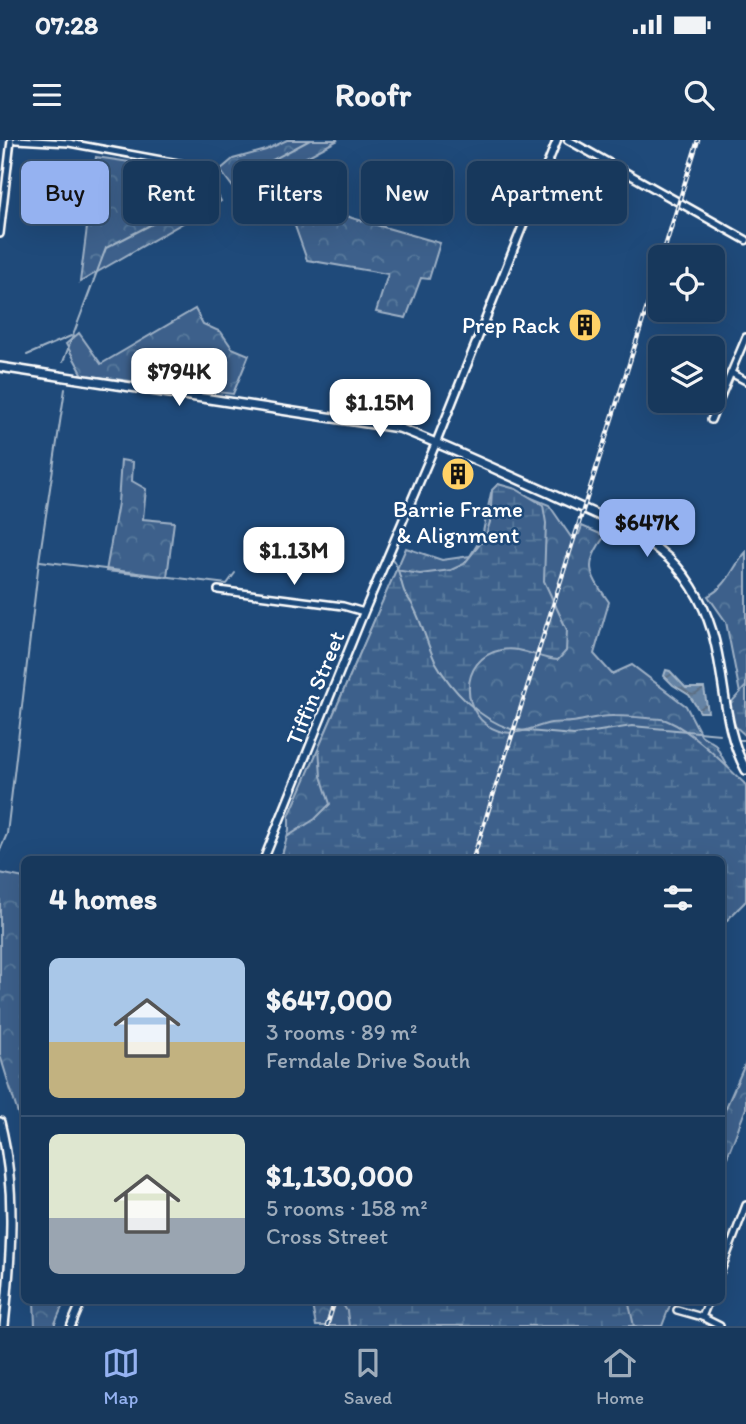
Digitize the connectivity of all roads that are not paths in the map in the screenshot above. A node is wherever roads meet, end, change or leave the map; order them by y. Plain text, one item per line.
1 (13, 140) edge
2 (557, 140) edge
3 (568, 140) edge
4 (167, 161) edge
5 (0, 234) edge
6 (746, 240) edge
7 (746, 337) edge
8 (0, 367) edge
9 (731, 373) junction
10 (746, 381) edge
11 (711, 420) dead end
12 (436, 443) junction
13 (218, 590) dead end
14 (364, 612) junction
15 (746, 770) edge
16 (265, 856) edge
17 (0, 1122) edge
18 (746, 1205) edge
19 (725, 1260) edge
20 (80, 1304) edge
21 (707, 1304) edge
22 (677, 1310) dead end
23 (702, 1317) junction
24 (4, 1326) edge
25 (71, 1326) edge
26 (720, 1326) edge

1 - 4 street
1 - 5 street
2 - 12 street, Tiffin Street
3 - 6 street
7 - 9 street
8 - 12 main road
9 - 10 street
9 - 11 street
12 - 14 street, Tiffin Street
12 - 15 main road
13 - 14 street
14 - 16 street, Tiffin Street
17 - 24 main road
18 - 19 street
20 - 25 street
21 - 23 street
22 - 23 street
23 - 26 street

